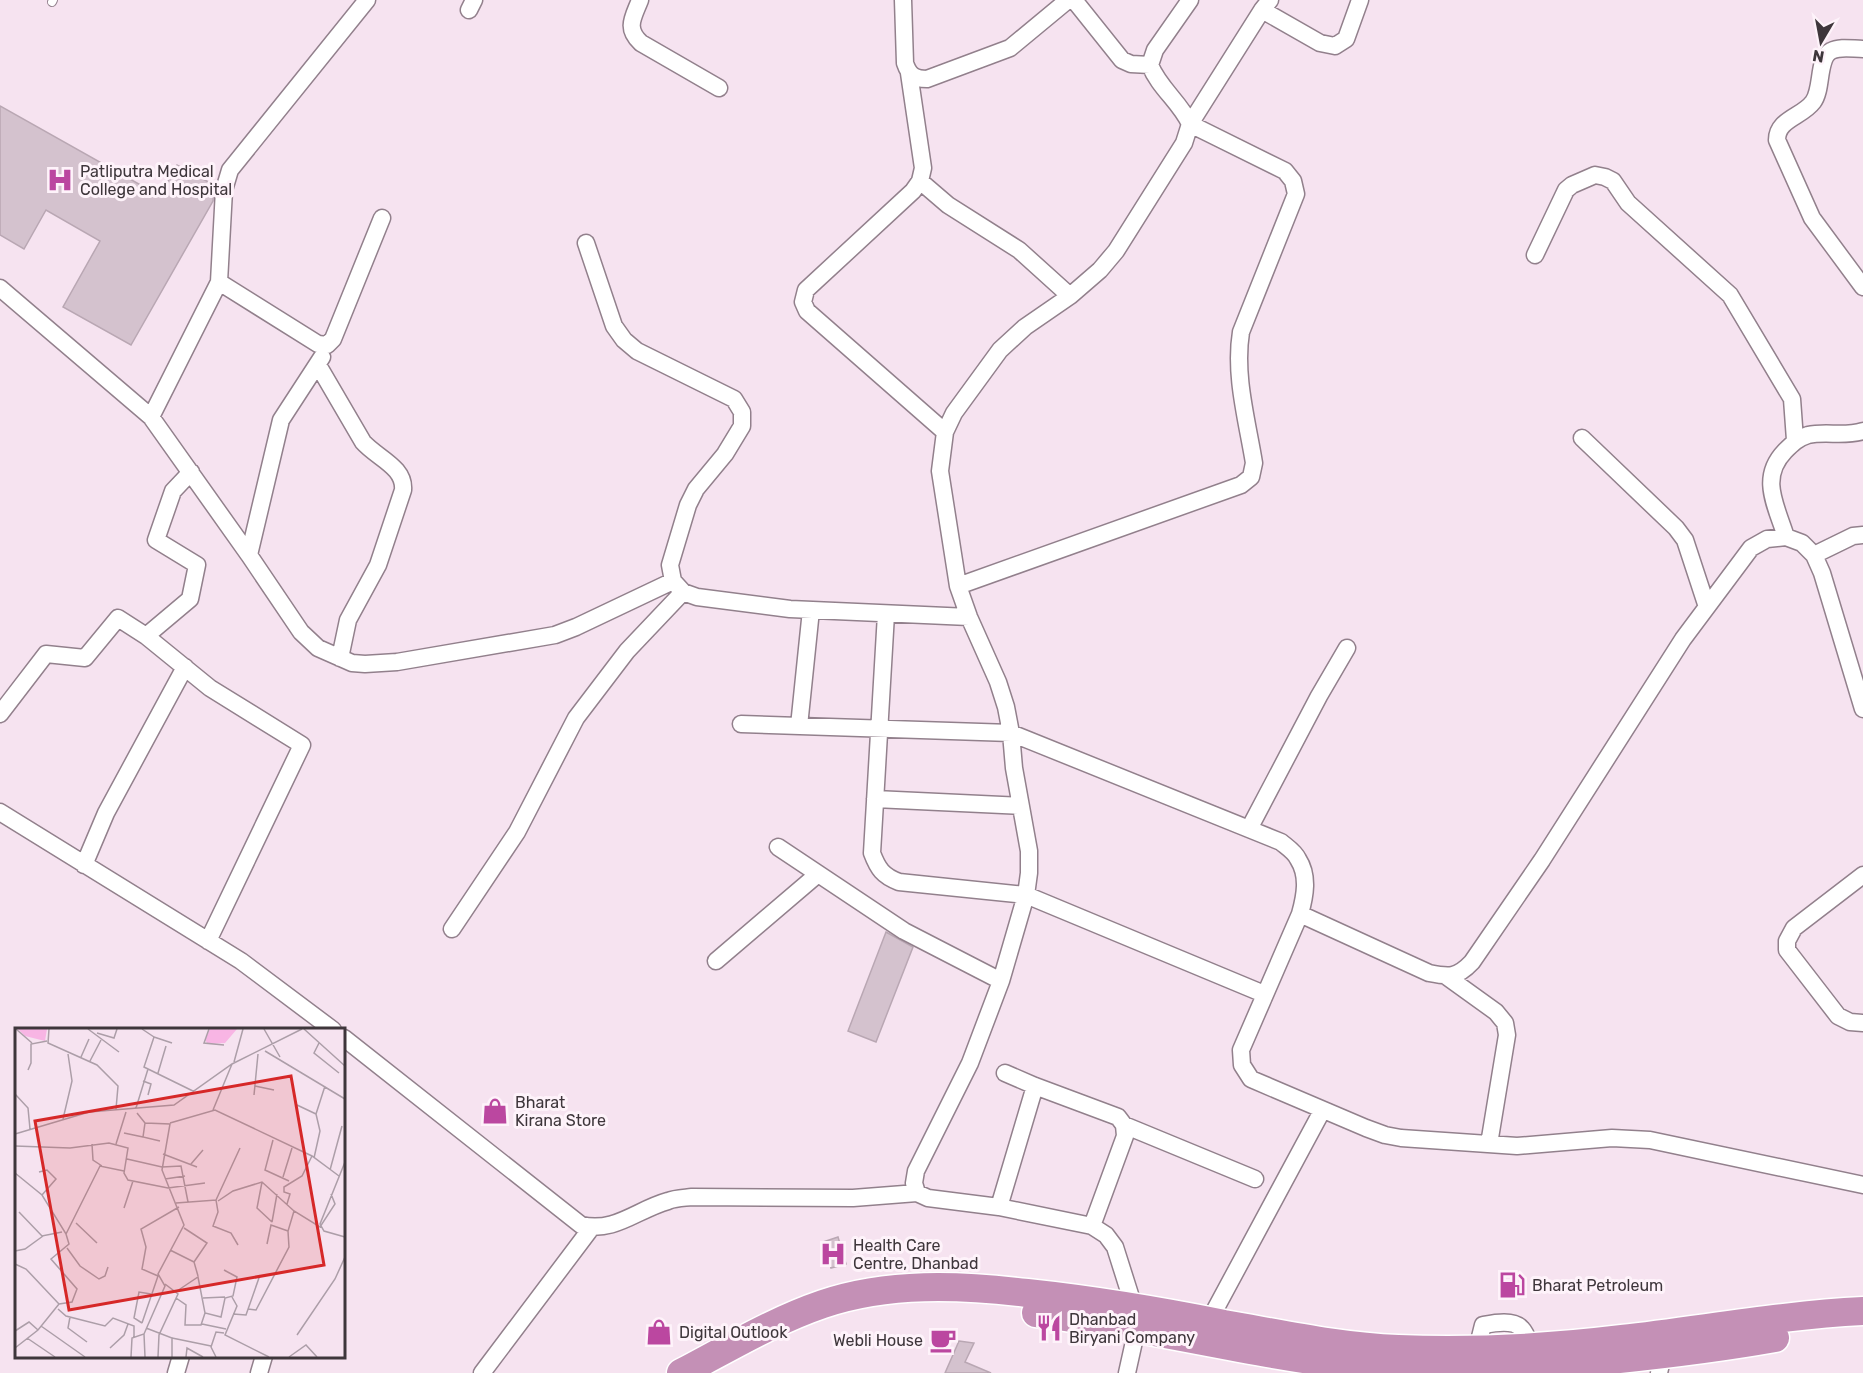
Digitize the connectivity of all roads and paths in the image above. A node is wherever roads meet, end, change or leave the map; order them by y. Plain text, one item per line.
1 (367, 0) edge
2 (640, 0) edge
3 (903, 0) edge
4 (1068, 0) edge
5 (1074, 0) edge
6 (1190, 0) edge
7 (1360, 0) edge
8 (1266, 5) edge
9 (1863, 49) edge
10 (1150, 65) junction
11 (909, 73) junction
12 (719, 88) dead end
13 (1190, 124) junction
14 (920, 181) junction
15 (382, 218) dead end
16 (586, 243) dead end
17 (1535, 255) dead end
18 (219, 282) junction
19 (1863, 287) edge
20 (0, 288) edge
21 (1070, 296) junction
22 (327, 345) junction
23 (318, 365) junction
24 (150, 417) junction
25 (1863, 431) edge
26 (945, 432) junction
27 (1582, 438) dead end
28 (1796, 440) junction
29 (191, 472) junction
30 (1863, 535) edge
31 (1785, 537) junction
32 (249, 555) junction
33 (1814, 555) junction
34 (958, 586) junction
35 (678, 587) junction
36 (1707, 607) junction
37 (811, 610) junction
38 (886, 614) junction
39 (969, 617) junction
40 (146, 636) junction
41 (1347, 648) dead end
42 (340, 658) junction
43 (185, 667) junction
44 (1863, 709) edge
45 (0, 714) edge
46 (741, 724) dead end
47 (800, 726) junction
48 (879, 728) junction
49 (1011, 733) junction
50 (875, 799) junction
51 (1021, 806) junction
52 (0, 812) edge
53 (1249, 829) junction
54 (778, 847) dead end
55 (84, 865) junction
56 (818, 874) junction
57 (1863, 875) edge
58 (1026, 895) junction
59 (1300, 914) junction
60 (452, 929) dead end
61 (207, 940) junction
62 (716, 961) dead end
63 (1446, 976) junction
64 (1001, 981) junction
65 (1264, 994) junction
66 (1863, 1023) edge
67 (332, 1028) edge
68 (345, 1039) edge
69 (1005, 1074) dead end
70 (1035, 1086) junction
71 (1322, 1111) junction
72 (1124, 1125) junction
73 (1489, 1144) junction
74 (1255, 1179) dead end
75 (1863, 1185) edge
76 (917, 1193) junction
77 (999, 1207) junction
78 (1092, 1226) junction
79 (592, 1227) junction
80 (1863, 1311) edge
81 (1136, 1318) junction
82 (1209, 1321) junction
83 (1863, 1325) edge
84 (181, 1358) edge
85 (263, 1358) edge
86 (1661, 1364) edge
87 (1280, 1365) edge
88 (685, 1372) edge
89 (176, 1373) edge
90 (259, 1373) edge
91 (482, 1373) edge
92 (720, 1373) edge
93 (1127, 1373) edge

1 - 18 street
2 - 12 street
3 - 11 street
4 - 11 street
5 - 10 street
6 - 10 street
7 - 8 street
8 - 13 street
9 - 19 street
10 - 13 street
11 - 14 street
13 - 21 street
13 - 34 street
14 - 21 street
14 - 26 street
15 - 22 street
16 - 35 street
17 - 28 street
18 - 22 street
18 - 24 street
20 - 24 street
21 - 26 street
22 - 23 street
23 - 32 street
23 - 42 street
24 - 29 street
25 - 28 street
26 - 34 street
27 - 36 street
28 - 31 street
29 - 32 street
29 - 40 street
30 - 33 street
31 - 33 street
31 - 36 street
32 - 42 street
33 - 44 street
34 - 39 street
35 - 37 street
35 - 42 street
35 - 60 street
36 - 63 street
37 - 38 street
37 - 47 street
38 - 39 street
38 - 48 street
39 - 49 street
40 - 43 street
40 - 45 street
41 - 53 street
43 - 55 street
43 - 61 street
46 - 47 street
47 - 48 street
48 - 49 street
48 - 50 street
49 - 51 street
49 - 53 street
50 - 51 street
50 - 58 street
51 - 58 street
52 - 55 street
53 - 59 street
54 - 56 street
55 - 61 street
56 - 62 street
56 - 64 street
57 - 66 street
58 - 64 street
58 - 65 street
59 - 63 street
59 - 65 street
61 - 67 street
63 - 73 street
64 - 76 street
65 - 71 street
68 - 79 street
69 - 70 street
70 - 72 street
70 - 77 street
71 - 73 street
71 - 82 street
72 - 74 street
72 - 78 street
73 - 75 street
76 - 77 street
76 - 79 street
77 - 78 street
78 - 81 street
79 - 91 street
80 - 82 highway
81 - 82 highway
81 - 87 highway
81 - 88 highway
81 - 92 highway
81 - 93 street
83 - 86 highway
84 - 89 street
85 - 90 street
86 - 87 highway

